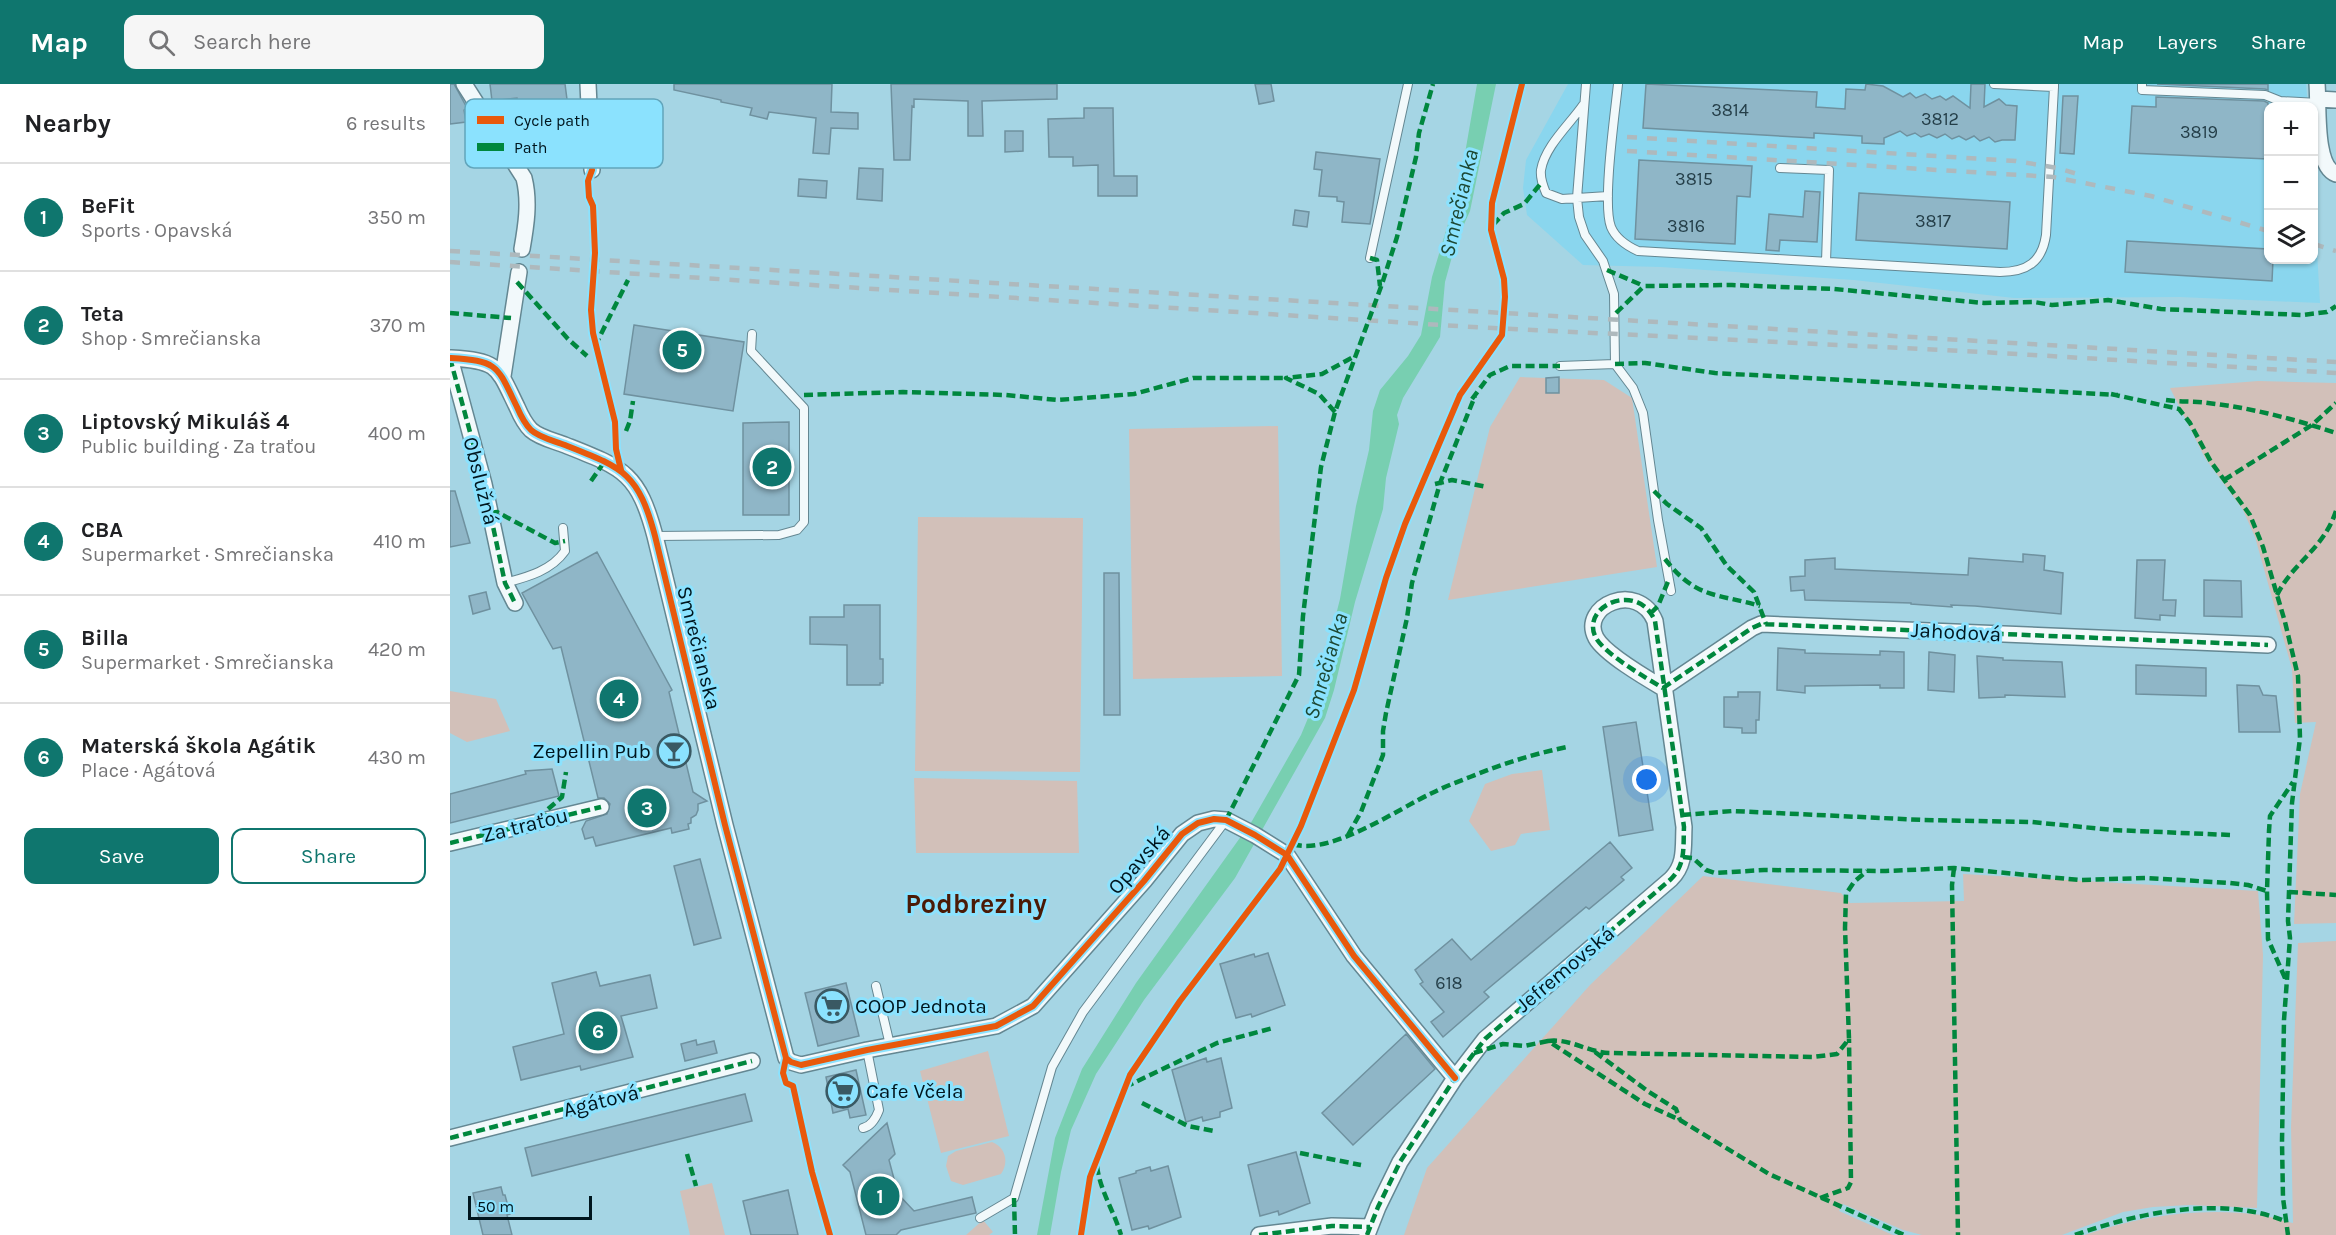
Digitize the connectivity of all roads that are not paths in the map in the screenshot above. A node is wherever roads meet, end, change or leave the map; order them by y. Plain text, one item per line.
1 (464, 84) edge
2 (588, 84) edge
3 (1408, 84) edge
4 (1586, 84) edge
5 (1618, 84) edge
6 (1994, 84) edge
7 (2142, 84) edge
8 (2054, 85) edge
9 (2318, 95) edge
10 (474, 99) edge
11 (589, 99) edge
12 (2336, 100) edge
13 (1583, 105) junction
14 (518, 168) edge
15 (1780, 168) dead end
16 (2333, 173) edge
17 (1608, 196) junction
18 (1577, 198) junction
19 (522, 249) dead end
20 (1370, 258) dead end
21 (1826, 262) junction
22 (519, 272) dead end
23 (752, 334) dead end
24 (450, 358) edge
25 (1615, 364) junction
26 (1560, 366) dead end
27 (503, 376) junction
28 (563, 528) dead end
29 (655, 536) junction
30 (505, 583) junction
31 (1671, 591) dead end
32 (515, 603) dead end
33 (2268, 645) dead end
34 (1663, 688) junction
35 (600, 807) dead end
36 (1226, 820) junction
37 (450, 843) edge
38 (876, 986) dead end
39 (890, 1045) junction
40 (867, 1050) junction
41 (783, 1051) joint
42 (752, 1061) dead end
43 (1455, 1078) junction
44 (863, 1128) dead end
45 (450, 1138) edge
46 (980, 1218) dead end
47 (1368, 1231) edge
48 (1259, 1235) edge

1 - 10 street
2 - 11 street
3 - 20 lane
4 - 13 lane
5 - 17 lane
6 - 8 lane
7 - 9 lane
8 - 21 lane
9 - 12 street
9 - 16 street
13 - 18 lane
13 - 18 lane
14 - 19 street
15 - 21 lane
17 - 18 lane
17 - 21 lane
18 - 25 lane
22 - 27 street
23 - 29 lane
24 - 27 street
24 - 30 street, Obslužná
25 - 26 lane
25 - 31 lane
27 - 29 street, Smrečianska
28 - 30 lane
29 - 41 street, Smrečianska
30 - 32 street, Obslužná
33 - 34 street, Jahodová
34 - 34 street, Jefremovská
34 - 43 street, Jefremovská
35 - 37 street, Za traťou
36 - 39 street, Opavská
36 - 43 street
36 - 46 lane
38 - 39 lane
39 - 40 street, Opavská
40 - 41 street, Opavská
40 - 44 lane
42 - 45 street, Agátová
43 - 47 street, Jefremovská
47 - 48 street

